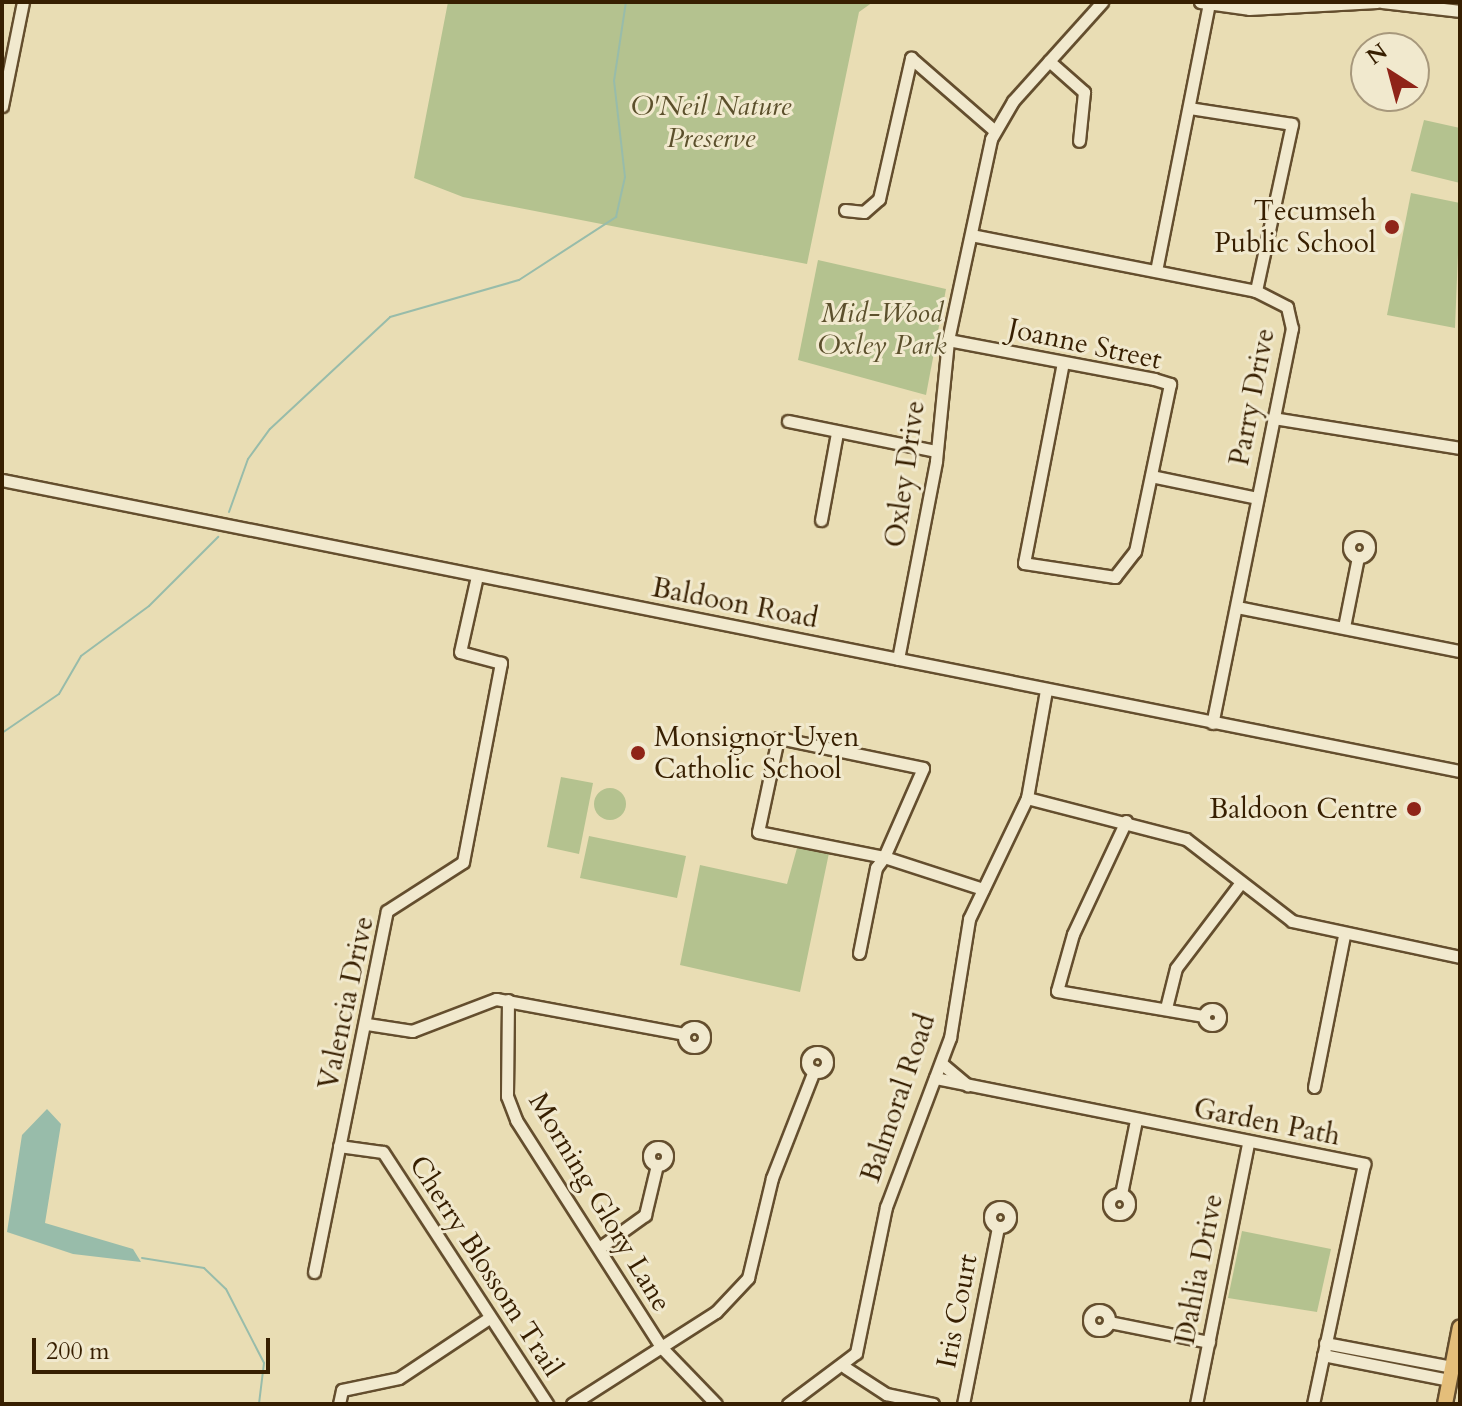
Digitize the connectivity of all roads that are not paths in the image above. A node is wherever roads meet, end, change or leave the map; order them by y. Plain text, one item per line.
1 (23, 2) edge
2 (1102, 2) edge
3 (1380, 2) edge
4 (1204, 3) edge
5 (1292, 4) edge
6 (1460, 11) edge
7 (1049, 61) junction
8 (2, 106) edge
9 (1189, 108) junction
10 (995, 131) junction
11 (1079, 141) dead end
12 (845, 210) dead end
13 (971, 235) junction
14 (1156, 271) junction
15 (1256, 291) junction
16 (948, 340) junction
17 (1063, 363) junction
18 (1273, 418) junction
19 (788, 421) dead end
20 (837, 433) junction
21 (1460, 448) edge
22 (936, 451) junction
23 (1151, 476) junction
24 (2, 480) edge
25 (1257, 498) junction
26 (821, 520) dead end
27 (1358, 557) dead end
28 (477, 576) junction
29 (1237, 607) junction
30 (1344, 627) junction
31 (1460, 651) edge
32 (898, 659) junction
33 (1046, 690) junction
34 (1212, 723) junction
35 (1460, 771) edge
36 (1027, 798) junction
37 (1126, 821) junction
38 (884, 857) junction
39 (1239, 885) junction
40 (983, 889) junction
41 (1344, 935) junction
42 (859, 953) dead end
43 (1460, 957) edge
44 (508, 1000) junction
45 (1166, 1008) junction
46 (1204, 1016) dead end
47 (367, 1024) junction
48 (684, 1034) dead end
49 (941, 1063) junction
50 (814, 1071) dead end
51 (935, 1078) junction
52 (968, 1086) junction
53 (1314, 1087) dead end
54 (1136, 1120) junction
55 (1248, 1143) junction
56 (339, 1146) junction
57 (657, 1165) dead end
58 (1121, 1194) dead end
59 (998, 1227) dead end
60 (599, 1248) junction
61 (314, 1272) dead end
62 (489, 1318) junction
63 (1109, 1322) dead end
64 (1460, 1327) edge
65 (1209, 1342) junction
66 (661, 1347) junction
67 (1324, 1349) junction
68 (846, 1368) junction
69 (1450, 1374) junction
70 (339, 1404) edge
71 (547, 1404) edge
72 (572, 1404) edge
73 (716, 1404) edge
74 (788, 1404) edge
75 (933, 1404) edge
76 (963, 1404) edge
77 (1196, 1404) edge
78 (1313, 1404) edge
79 (1445, 1404) edge

1 - 8 street
2 - 7 street, Oxley Drive
3 - 5 street
3 - 6 street
4 - 5 street
4 - 9 street
7 - 10 street, Oxley Drive
7 - 11 street
9 - 14 street
9 - 15 street
10 - 12 street
10 - 13 street, Oxley Drive
13 - 14 street, Parry Drive
13 - 16 street, Oxley Drive
14 - 15 street, Parry Drive
15 - 18 street, Parry Drive
16 - 17 street, Joanne Street
16 - 22 street, Oxley Drive
17 - 23 street, Joanne Street
17 - 23 street
18 - 21 street
18 - 25 street, Parry Drive
19 - 20 street
20 - 22 street
20 - 26 street
22 - 32 street, Oxley Drive
23 - 25 street
24 - 28 street, Baldoon Road
25 - 29 street, Parry Drive
27 - 30 street
28 - 32 street, Baldoon Road
28 - 47 street, Valencia Drive
29 - 30 street
29 - 34 street, Parry Drive
30 - 31 street
32 - 33 street, Baldoon Road
33 - 34 street, Baldoon Road
33 - 36 street, Balmoral Road
34 - 35 street, Baldoon Road
36 - 37 street
36 - 40 street, Balmoral Road
37 - 39 street
37 - 45 street
38 - 38 street
38 - 40 street
38 - 42 street
39 - 41 street
39 - 45 street
40 - 49 street, Balmoral Road
41 - 43 street
41 - 53 street
44 - 47 street
44 - 48 street
44 - 60 street, Morning Glory Lane
45 - 46 street
47 - 56 street, Valencia Drive
49 - 51 street, Balmoral Road
49 - 52 street, Garden Path
50 - 66 street
51 - 52 street, Garden Path
51 - 68 street, Balmoral Road
52 - 54 street, Garden Path
54 - 55 street, Garden Path
54 - 58 street
55 - 65 street, Dahlia Drive
55 - 67 street, Garden Path
56 - 61 street, Valencia Drive
56 - 62 street, Cherry Blossom Trail
57 - 60 street
59 - 76 street, Iris Court
60 - 66 street, Morning Glory Lane
62 - 70 street
62 - 71 street, Cherry Blossom Trail
63 - 65 street
64 - 69 main road
65 - 77 street, Dahlia Drive
66 - 72 street
66 - 73 street, Morning Glory Lane
67 - 69 street
67 - 78 street, Garden Path
68 - 74 street
68 - 75 street
69 - 79 main road

